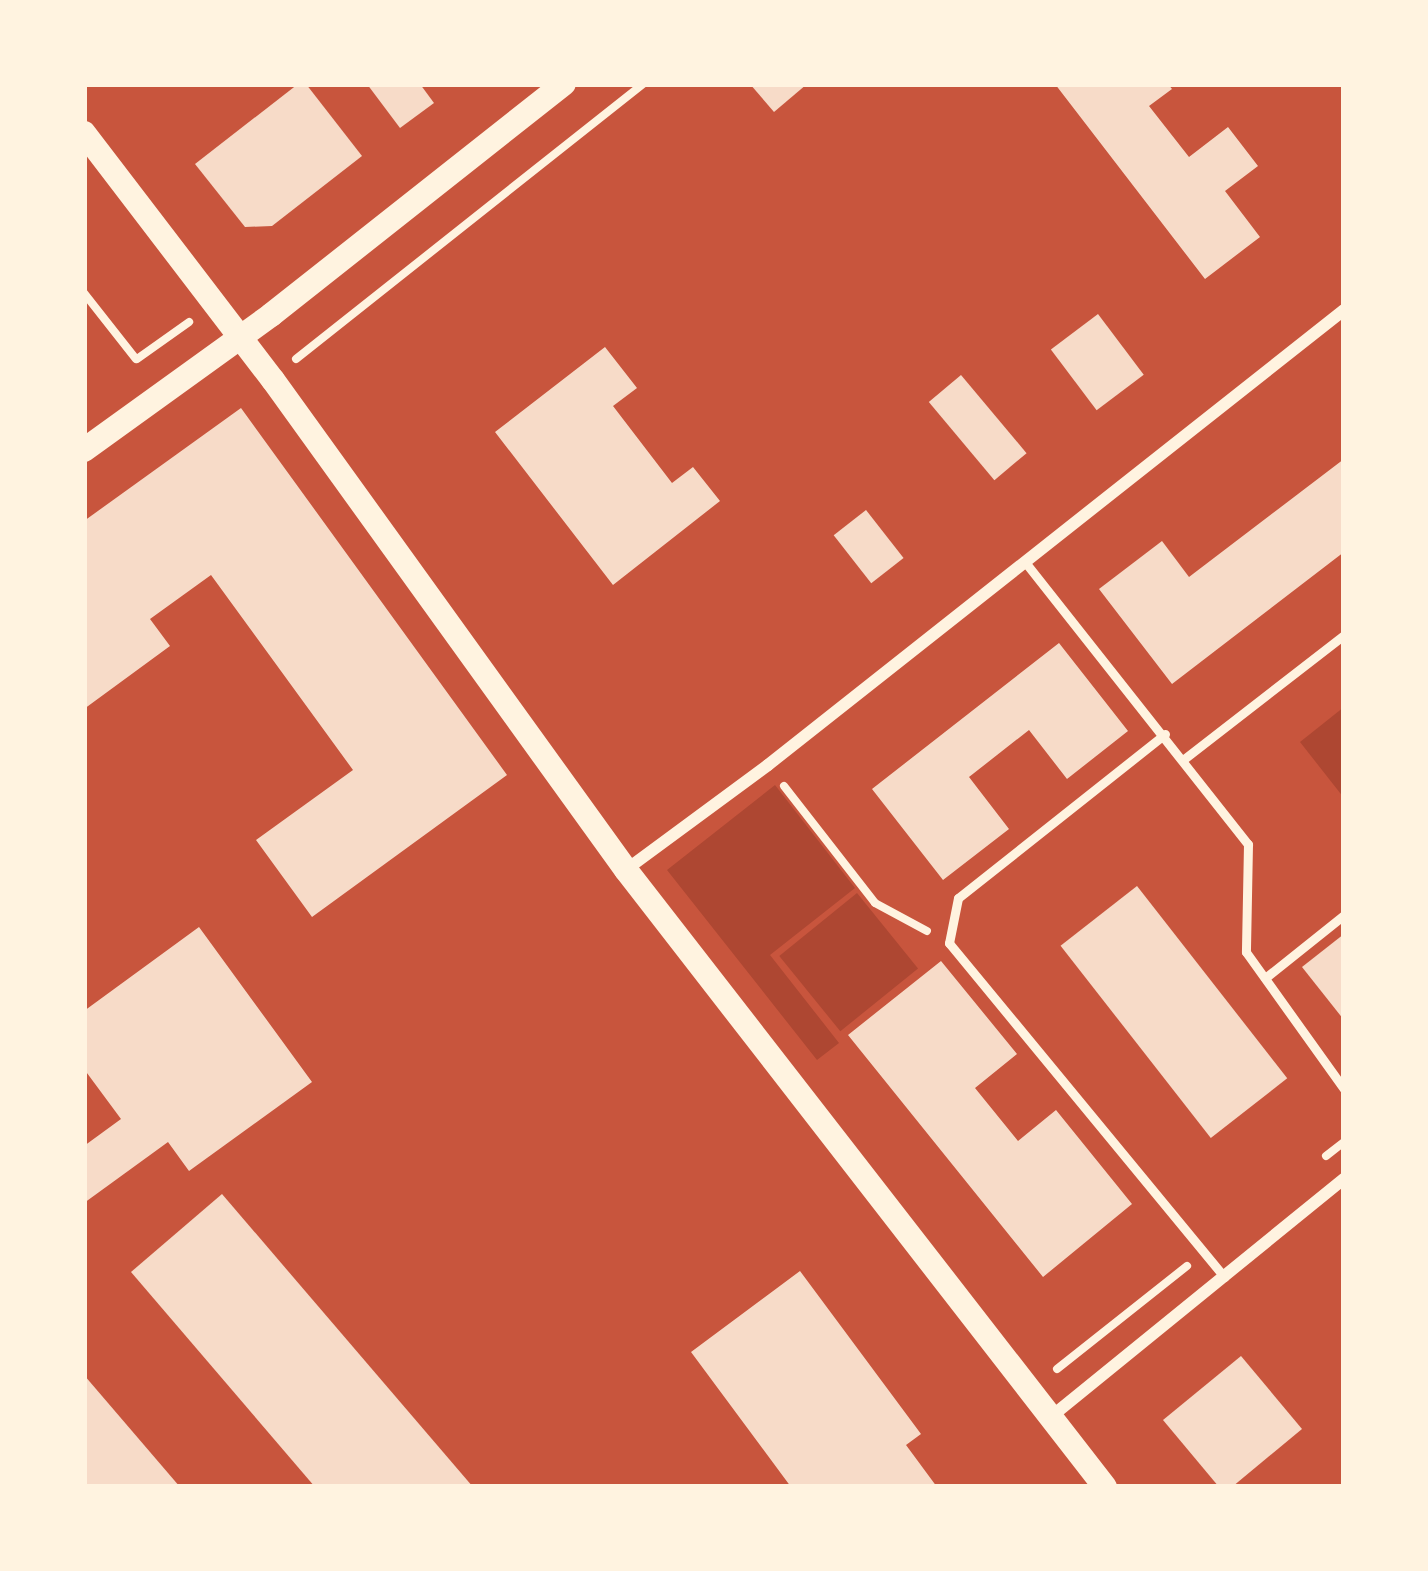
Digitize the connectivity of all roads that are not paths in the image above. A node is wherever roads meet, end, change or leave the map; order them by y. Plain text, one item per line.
1 (564, 84) edge
2 (84, 133) edge
3 (1344, 310) edge
4 (242, 337) junction
5 (84, 450) edge
6 (1025, 562) junction
7 (1344, 635) edge
8 (1165, 734) junction
9 (1184, 759) junction
10 (626, 870) junction
11 (1344, 915) edge
12 (1265, 978) junction
13 (1344, 1089) edge
14 (1344, 1179) edge
15 (1224, 1276) junction
16 (1052, 1416) junction
17 (1105, 1487) edge

1 - 4 main road
2 - 4 main road
3 - 6 street
4 - 5 main road
4 - 10 main road
6 - 8 lane
6 - 10 street
7 - 9 lane
8 - 9 lane
8 - 15 lane
9 - 12 lane
10 - 16 main road
11 - 12 lane
12 - 13 lane
14 - 15 street
15 - 16 street
16 - 17 main road

